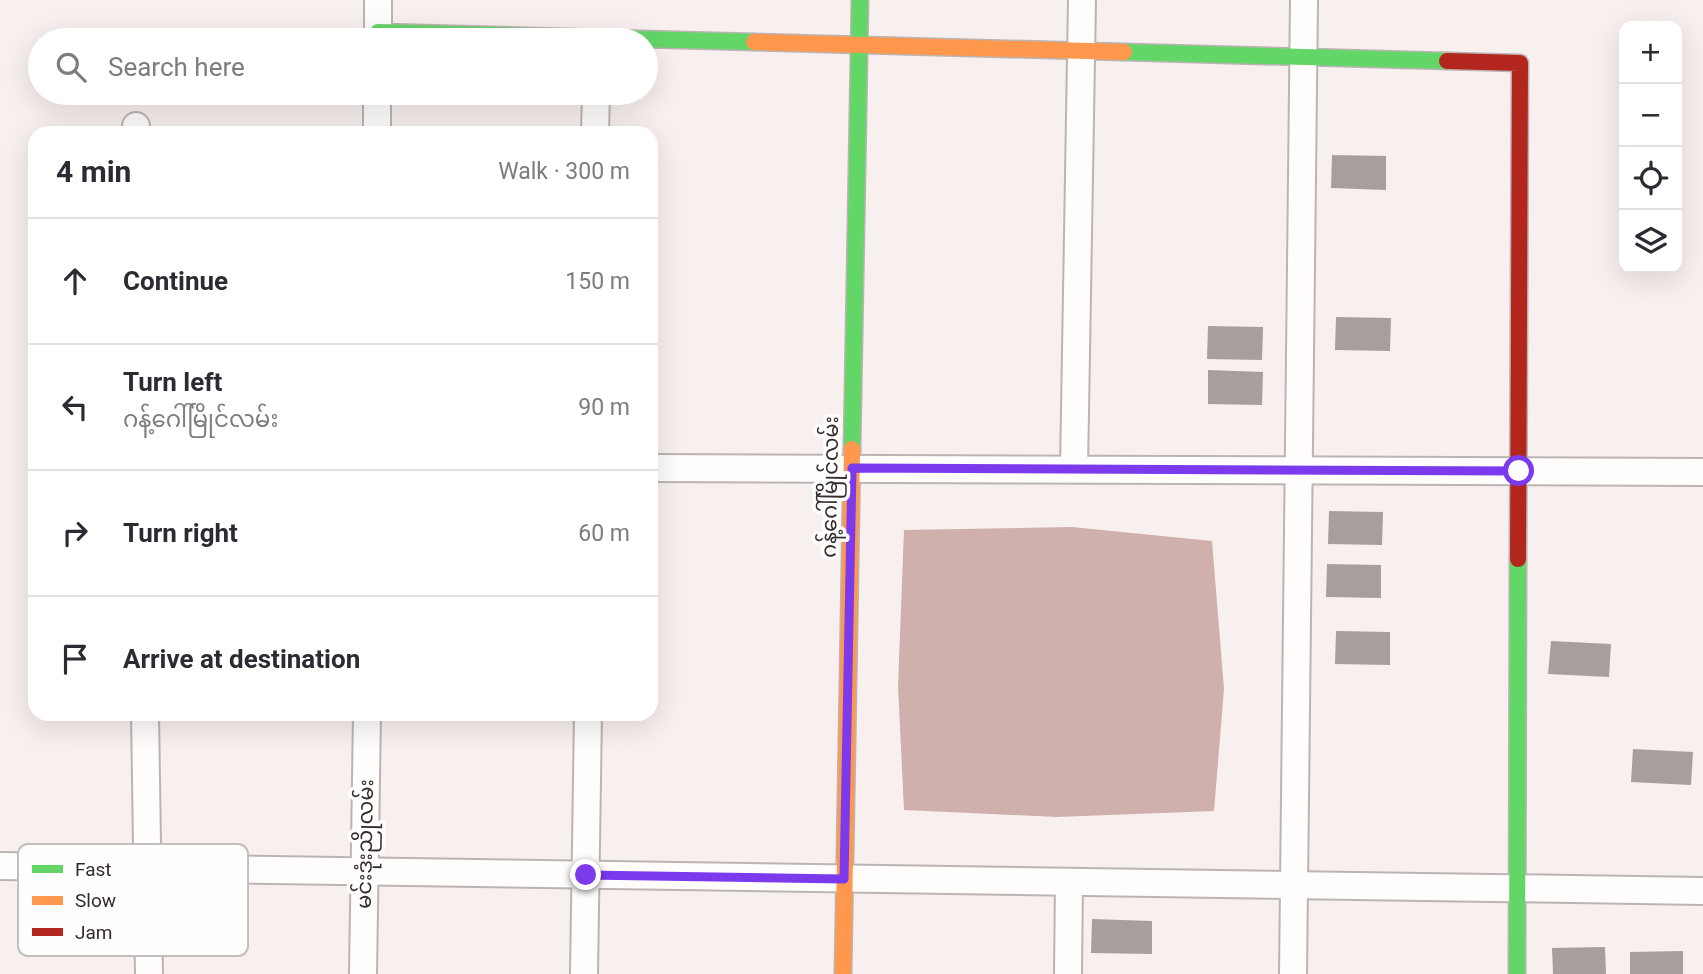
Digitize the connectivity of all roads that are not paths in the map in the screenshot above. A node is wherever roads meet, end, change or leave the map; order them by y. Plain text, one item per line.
1 (378, 0) edge
2 (860, 0) edge
3 (1082, 0) edge
4 (1304, 0) edge
5 (378, 28) edge
6 (658, 40) edge
7 (859, 45) junction
8 (1081, 51) junction
9 (1303, 57) junction
10 (377, 105) edge
11 (596, 105) edge
12 (376, 126) edge
13 (595, 126) edge
14 (658, 468) edge
15 (852, 468) junction
16 (1074, 469) junction
17 (1299, 470) junction
18 (1519, 471) junction
19 (1703, 472) edge
20 (145, 721) edge
21 (367, 721) edge
22 (588, 721) edge
23 (147, 844) edge
24 (0, 866) edge
25 (18, 866) edge
26 (248, 870) edge
27 (365, 872) junction
28 (586, 875) junction
29 (844, 879) junction
30 (1069, 882) junction
31 (1294, 885) junction
32 (1517, 888) junction
33 (1703, 891) edge
34 (149, 956) edge
35 (149, 974) edge
36 (363, 974) edge
37 (584, 974) edge
38 (842, 974) edge
39 (1068, 974) edge
40 (1293, 974) edge
41 (1517, 974) edge

1 - 5 street
2 - 7 street, ဂန့်ဂေါ်မြိုင်လမ်း
3 - 8 street
4 - 9 street
6 - 7 street
7 - 8 street
7 - 15 street, ဂန့်ဂေါ်မြိုင်လမ်း
8 - 9 street
8 - 16 street
9 - 17 street
9 - 18 street
10 - 12 street
11 - 13 street
14 - 15 street
15 - 16 street
15 - 29 street, ဂန့်ဂေါ်မြိုင်လမ်း
16 - 17 street
17 - 18 street
17 - 31 street
18 - 19 street
18 - 32 street
20 - 23 street
21 - 27 street, မင်းဒုံးညိုလမ်း
22 - 28 street
24 - 25 street
26 - 27 street
27 - 28 street
27 - 36 street, မင်းဒုံးညိုလမ်း
28 - 29 street
28 - 37 street
29 - 30 street
29 - 38 street, ဂန့်ဂေါ်မြိုင်လမ်း
30 - 31 street
30 - 39 street
31 - 32 street
31 - 40 street
32 - 33 street
32 - 41 street
34 - 35 street

